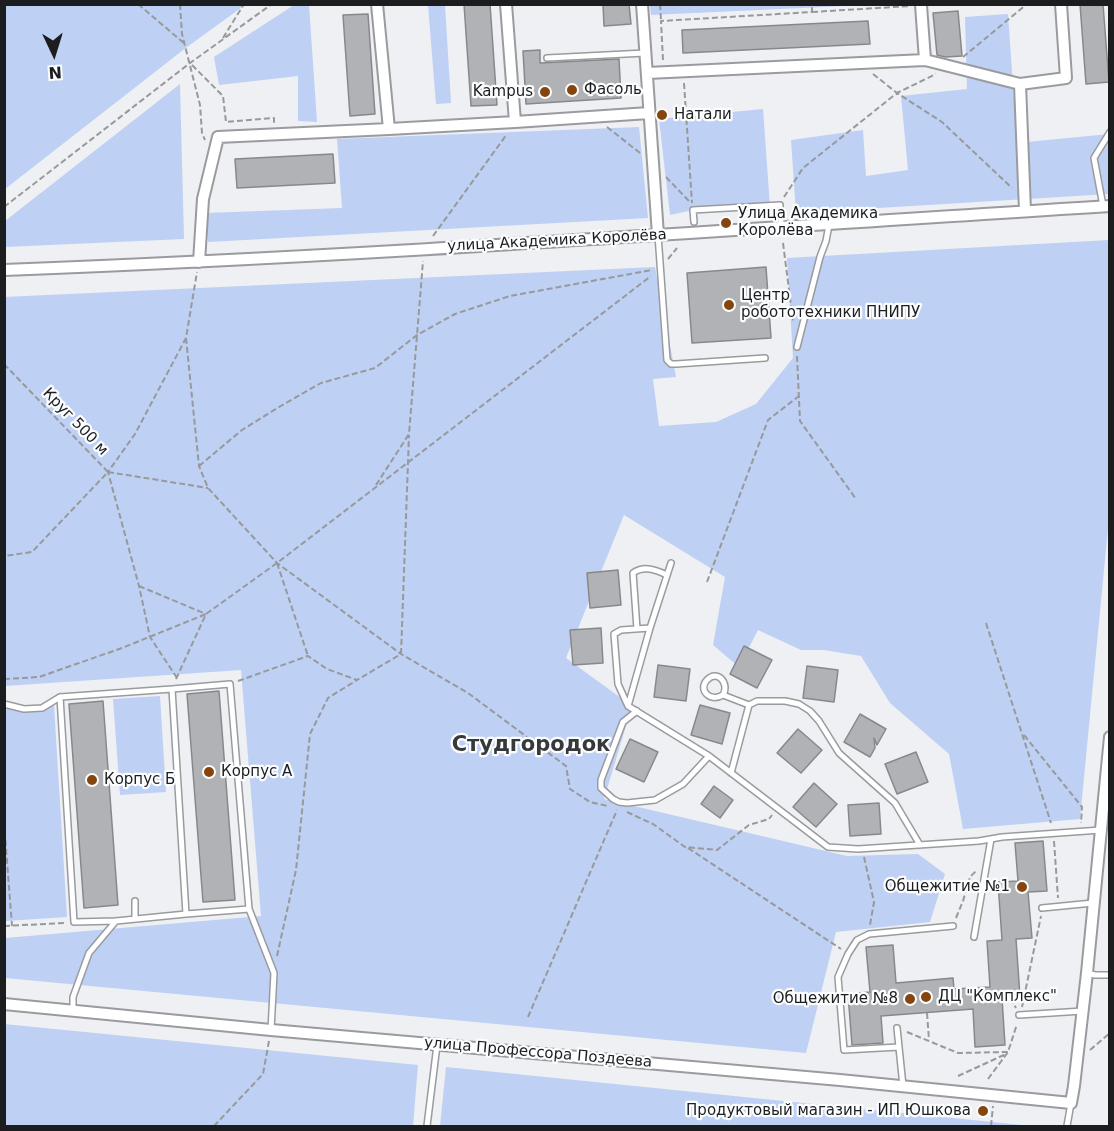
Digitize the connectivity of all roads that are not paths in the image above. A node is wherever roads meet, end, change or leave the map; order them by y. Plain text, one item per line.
1 (377, 4) edge
2 (506, 4) edge
3 (642, 4) edge
4 (1061, 4) edge
5 (921, 5) edge
6 (645, 53) junction
7 (547, 58) dead end
8 (925, 60) junction
9 (647, 73) junction
10 (1020, 84) junction
11 (650, 112) junction
12 (515, 122) junction
13 (389, 129) junction
14 (1110, 132) edge
15 (1025, 206) junction
16 (1106, 207) edge
17 (694, 222) dead end
18 (829, 225) junction
19 (781, 228) junction
20 (658, 235) junction
21 (198, 267) junction
22 (4, 270) edge
23 (797, 347) road end
24 (765, 358) dead end
25 (671, 563) dead end
26 (667, 575) junction
27 (650, 628) junction
28 (637, 629) junction
29 (172, 689) junction
30 (723, 695) junction
31 (60, 697) junction
32 (4, 704) edge
33 (749, 705) junction
34 (628, 706) junction
35 (637, 711) junction
36 (1110, 737) edge
37 (709, 756) junction
38 (731, 773) junction
39 (1101, 830) junction
40 (991, 839) junction
41 (920, 845) junction
42 (135, 901) dead end
43 (1093, 903) junction
44 (1042, 908) road end
45 (249, 909) junction
46 (186, 914) junction
47 (135, 919) junction
48 (116, 921) junction
49 (953, 926) road end
50 (974, 937) dead end
51 (1087, 973) junction
52 (1110, 975) edge
53 (4, 1004) edge
54 (73, 1011) junction
55 (1083, 1011) junction
56 (1019, 1015) road end
57 (897, 1028) road end
58 (271, 1030) junction
59 (437, 1044) junction
60 (899, 1047) junction
61 (903, 1086) junction
62 (1071, 1103) junction
63 (427, 1126) edge
64 (1066, 1126) edge

1 - 13 street
2 - 12 street
3 - 6 street
4 - 10 street
5 - 8 street
6 - 7 lane
6 - 9 street
8 - 9 street
8 - 10 street
9 - 11 street
10 - 15 street
11 - 12 street
11 - 20 street
12 - 13 street
13 - 21 street
14 - 16 lane
15 - 16 street, улица Академика Королёва
15 - 18 street, улица Академика Королёва
17 - 19 lane
18 - 19 street, улица Академика Королёва
18 - 23 lane
19 - 20 street, улица Академика Королёва
20 - 21 street, улица Академика Королёва
20 - 24 lane
21 - 22 street, улица Академика Королёва
25 - 26 lane
26 - 27 lane
26 - 28 lane
27 - 28 lane
27 - 34 lane
28 - 34 lane
29 - 31 lane
29 - 45 lane
29 - 46 lane
30 - 30 lane
30 - 33 lane
31 - 32 lane
31 - 48 lane
33 - 38 lane
33 - 41 lane
34 - 35 lane
35 - 37 lane
35 - 37 lane
36 - 39 street
37 - 38 lane
38 - 41 lane
39 - 40 lane
39 - 43 street
40 - 41 lane
40 - 50 lane
42 - 47 lane
43 - 44 lane
43 - 51 street
45 - 46 lane
45 - 58 lane
46 - 47 lane
47 - 48 lane
48 - 54 lane
49 - 60 lane
51 - 52 lane
51 - 55 street
53 - 54 street, улица Профессора Поздеева
54 - 58 street, улица Профессора Поздеева
55 - 56 lane
55 - 62 street
57 - 60 lane
58 - 59 street, улица Профессора Поздеева
59 - 61 street, улица Профессора Поздеева
59 - 63 lane
60 - 61 lane
61 - 62 street, улица Профессора Поздеева
62 - 64 lane

